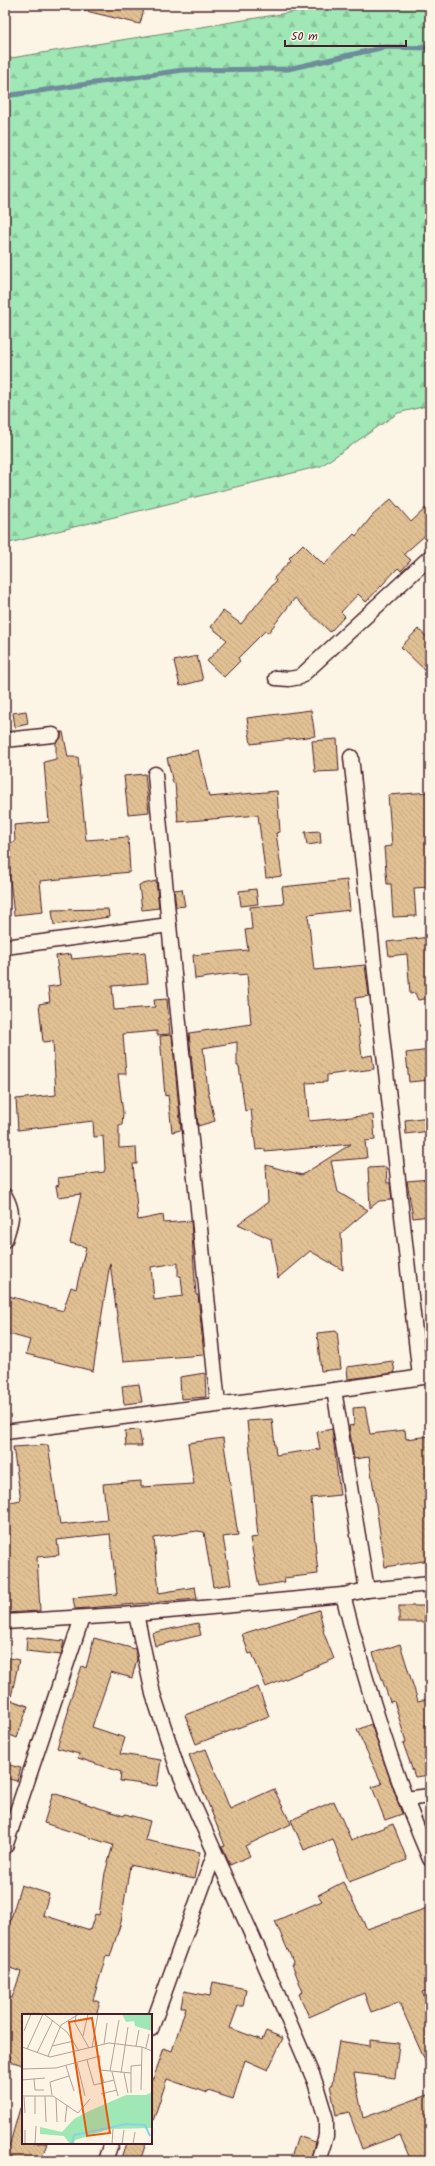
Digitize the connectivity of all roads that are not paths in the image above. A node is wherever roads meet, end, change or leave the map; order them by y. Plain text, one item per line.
1 (430, 558) edge
2 (276, 678) dead end
3 (54, 735) dead end
4 (5, 740) edge
5 (351, 757) dead end
6 (155, 774) dead end
7 (169, 924) junction
8 (5, 947) edge
9 (5, 1196) edge
10 (5, 1240) edge
11 (425, 1376) edge
12 (334, 1390) junction
13 (218, 1404) junction
14 (5, 1432) edge
15 (430, 1584) edge
16 (367, 1590) junction
17 (343, 1596) junction
18 (136, 1614) junction
19 (82, 1618) junction
20 (5, 1622) edge
21 (430, 1796) edge
22 (405, 1799) junction
23 (5, 1847) edge
24 (214, 1855) junction
25 (430, 1859) edge
26 (152, 2026) edge
27 (111, 2144) edge
28 (105, 2161) edge
29 (318, 2161) edge

1 - 2 street
3 - 4 street
5 - 11 street
6 - 7 street
7 - 8 street
7 - 13 street
9 - 10 street
11 - 12 street
12 - 13 street
12 - 16 street
13 - 14 street
15 - 16 street
16 - 17 street
17 - 18 street
17 - 22 street
18 - 19 street
18 - 24 street
19 - 20 street
19 - 23 street
21 - 22 street
22 - 25 street
24 - 26 street
24 - 29 street
27 - 28 street

